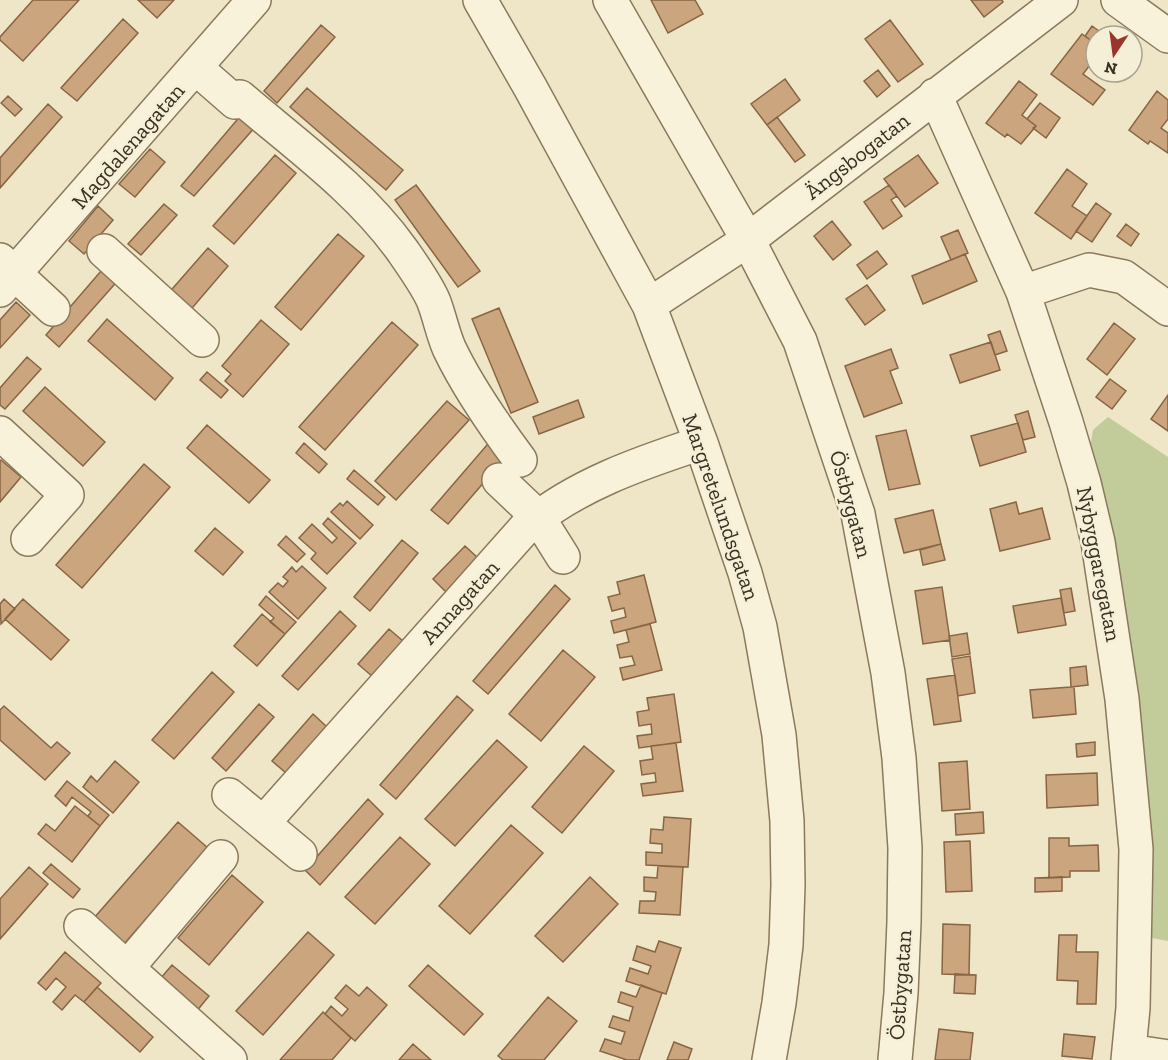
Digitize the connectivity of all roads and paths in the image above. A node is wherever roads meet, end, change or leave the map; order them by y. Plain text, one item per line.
1 (254, 0) edge
2 (480, 0) edge
3 (610, 0) edge
4 (1060, 0) edge
5 (1118, 0) edge
6 (1168, 36) edge
7 (196, 68) junction
8 (935, 95) junction
9 (748, 240) junction
10 (104, 251) dead end
11 (5, 275) edge
12 (1023, 292) junction
13 (649, 305) junction
14 (53, 309) dead end
15 (1168, 309) edge
16 (202, 340) dead end
17 (0, 433) edge
18 (701, 443) junction
19 (538, 517) junction
20 (28, 539) dead end
21 (563, 557) dead end
22 (229, 795) dead end
23 (264, 822) junction
24 (300, 854) dead end
25 (221, 857) dead end
26 (81, 926) dead end
27 (127, 968) junction
28 (1128, 1055) edge
29 (1168, 1058) edge
30 (230, 1060) edge
31 (769, 1060) edge
32 (895, 1060) edge

1 - 7 street, Magdalenagatan
2 - 13 street, Margretelundsgatan
3 - 9 street, Östbygatan
4 - 8 street, Ängsbogatan
5 - 6 street
7 - 11 street, Magdalenagatan
7 - 19 street
8 - 9 street, Ängsbogatan
8 - 12 street, Nybyggaregatan
9 - 13 street, Ängsbogatan
9 - 32 street, Östbygatan
10 - 16 street
11 - 14 street
12 - 15 street
12 - 28 street, Nybyggaregatan
13 - 18 street, Margretelundsgatan
17 - 20 street
18 - 19 street, Annagatan
18 - 31 street, Margretelundsgatan
19 - 21 street
19 - 23 street, Annagatan
22 - 23 street
23 - 24 street
25 - 27 street
26 - 27 street
27 - 30 street
28 - 29 street

